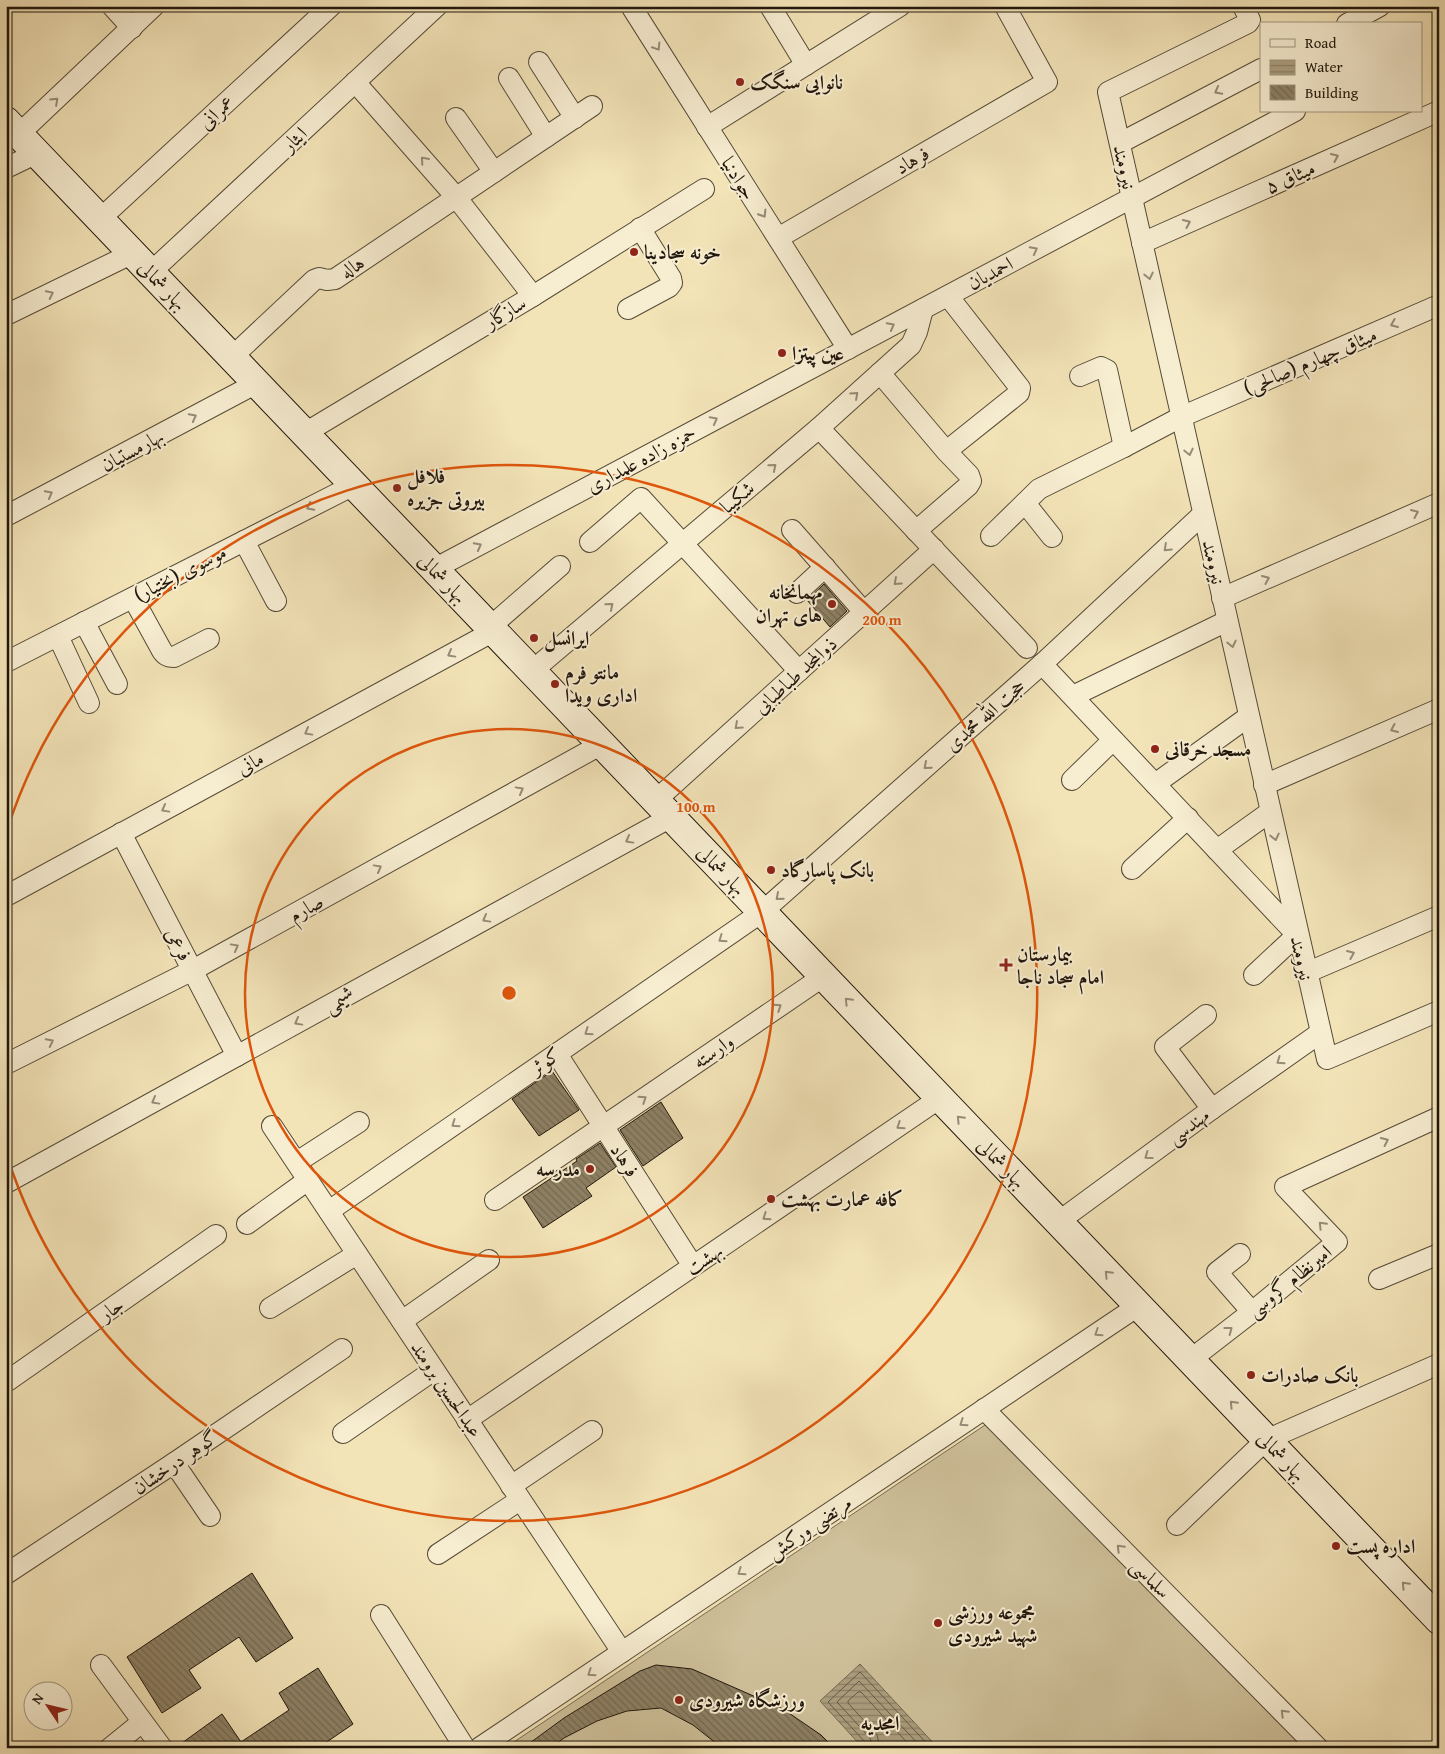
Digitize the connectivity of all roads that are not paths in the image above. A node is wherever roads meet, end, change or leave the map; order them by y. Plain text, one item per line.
1 (112, 6) edge
2 (154, 6) edge
3 (331, 6) edge
4 (437, 6) edge
5 (631, 6) edge
6 (770, 6) edge
7 (900, 6) edge
8 (1005, 6) edge
9 (1242, 6) edge
10 (1380, 6) edge
11 (1351, 22) edge
12 (132, 28) junction
13 (539, 62) dead end
14 (806, 65) junction
15 (1260, 70) edge
16 (509, 78) dead end
17 (356, 82) junction
18 (592, 106) dead end
19 (1439, 111) edge
20 (1293, 112) edge
21 (456, 118) dead end
22 (575, 118) junction
23 (707, 127) junction
24 (21, 136) edge
25 (546, 137) junction
26 (1120, 143) junction
27 (6, 168) edge
28 (494, 172) junction
29 (704, 188) dead end
30 (456, 197) junction
31 (1132, 198) junction
32 (100, 219) junction
33 (640, 228) junction
34 (778, 238) junction
35 (1142, 243) junction
36 (142, 263) junction
37 (533, 296) junction
38 (948, 296) junction
39 (1439, 305) edge
40 (628, 308) dead end
41 (923, 309) junction
42 (6, 315) edge
43 (848, 349) junction
44 (232, 357) junction
45 (880, 373) junction
46 (1080, 376) dead end
47 (257, 383) junction
48 (1181, 417) junction
49 (819, 428) junction
50 (305, 433) junction
51 (954, 444) dead end
52 (1124, 448) junction
53 (354, 485) junction
54 (1024, 503) junction
55 (1439, 503) edge
56 (1203, 514) junction
57 (6, 516) edge
58 (792, 530) dead end
59 (916, 531) junction
60 (991, 536) dead end
61 (1052, 537) dead end
62 (244, 541) junction
63 (590, 542) dead end
64 (683, 543) junction
65 (934, 549) junction
66 (560, 566) dead end
67 (826, 568) junction
68 (434, 569) junction
69 (797, 593) dead end
70 (133, 598) junction
71 (1222, 598) junction
72 (276, 600) dead end
73 (864, 612) junction
74 (1227, 621) junction
75 (84, 622) junction
76 (492, 629) junction
77 (58, 636) junction
78 (208, 639) dead end
79 (1027, 648) dead end
80 (6, 662) edge
81 (1042, 664) junction
82 (532, 671) junction
83 (799, 671) junction
84 (117, 684) dead end
85 (1073, 696) junction
86 (89, 702) dead end
87 (1439, 709) edge
88 (1248, 717) junction
89 (1113, 740) junction
90 (602, 744) junction
91 (1072, 780) dead end
92 (1155, 784) junction
93 (1264, 785) junction
94 (663, 809) junction
95 (1270, 812) junction
96 (1188, 818) junction
97 (121, 833) junction
98 (1217, 850) junction
99 (1132, 869) dead end
100 (6, 896) edge
101 (762, 912) junction
102 (1439, 916) edge
103 (1297, 935) junction
104 (193, 970) junction
105 (1306, 973) junction
106 (824, 976) junction
107 (1254, 976) dead end
108 (1439, 1011) edge
109 (1206, 1015) dead end
110 (1320, 1033) junction
111 (556, 1054) junction
112 (237, 1056) junction
113 (6, 1064) edge
114 (940, 1098) junction
115 (1212, 1109) junction
116 (1439, 1117) edge
117 (359, 1122) dead end
118 (272, 1126) dead end
119 (603, 1126) junction
120 (297, 1162) junction
121 (308, 1180) junction
122 (6, 1183) edge
123 (495, 1200) dead end
124 (329, 1211) junction
125 (1058, 1222) junction
126 (247, 1224) dead end
127 (216, 1235) dead end
128 (357, 1254) junction
129 (1240, 1254) dead end
130 (1439, 1254) edge
131 (489, 1260) dead end
132 (693, 1266) junction
133 (1380, 1279) dead end
134 (1138, 1306) junction
135 (270, 1308) dead end
136 (1252, 1312) junction
137 (402, 1321) junction
138 (342, 1349) dead end
139 (1190, 1360) junction
140 (1439, 1364) edge
141 (434, 1370) junction
142 (6, 1382) edge
143 (984, 1409) junction
144 (467, 1420) junction
145 (592, 1431) dead end
146 (344, 1433) dead end
147 (1266, 1440) junction
148 (174, 1463) junction
149 (516, 1493) junction
150 (210, 1516) dead end
151 (1177, 1525) dead end
152 (438, 1554) dead end
153 (6, 1574) edge
154 (381, 1615) dead end
155 (1439, 1620) edge
156 (622, 1652) junction
157 (101, 1665) dead end
158 (142, 1722) junction
159 (110, 1748) edge
160 (162, 1748) edge
161 (464, 1748) edge
162 (479, 1748) edge
163 (1318, 1748) edge

1 - 12 street
2 - 12 street
3 - 32 street, عمرانی
4 - 17 street, ایثار
5 -> 23 street, جوادنیا
6 - 14 street
7 - 14 street
8 - 34 street, فرهاد
9 - 26 street, نیرومند
10 - 11 street
24 -> 12 street
13 - 22 street
14 - 23 street
15 -> 26 street
16 - 25 street
30 -> 17 street
17 - 36 street, ایثار
18 - 22 street, هاله
35 -> 19 street, میثاق ۵
20 - 31 street, احمدیان
21 - 28 street
22 - 25 street, هاله
23 -> 34 street, جوادنیا
24 - 27 street
24 - 32 main road, بهار شمالی
25 - 28 street, هاله
26 - 31 street, نیرومند
28 - 30 street, هاله
29 - 33 street, سازگار
30 - 37 street
30 - 44 street, هاله
31 - 35 street, نیرومند
38 -> 31 street, احمدیان
32 - 36 main road, بهار شمالی
33 - 37 street, سازگار
33 - 40 street
34 - 43 street, جوادنیا
35 -> 48 street, نیرومند
42 -> 36 street, ایثار
36 - 44 main road, بهار شمالی
37 - 50 street, سازگار
38 - 41 street, احمدیان
38 - 51 street
39 -> 48 street, میثاق چهارم (صالحی)
43 -> 41 street, احمدیان
41 - 45 street, شکیبا
68 -> 43 street, حمزه زاده علمداری
44 - 47 main road, بهار شمالی
49 -> 45 street, شکیبا
45 - 59 street
46 - 52 street
47 - 50 main road, بهار شمالی
57 -> 47 street, بهارمستیان
48 - 52 street, میثاق چهارم (صالحی)
48 -> 56 street, نیرومند
49 - 59 street
64 -> 49 street, شکیبا
50 - 53 main road, بهار شمالی
52 - 54 street, میثاق چهارم (صالحی)
53 -> 62 street, موسوی (بختیار)
53 - 68 main road, بهار شمالی
54 - 60 street, میثاق چهارم (صالحی)
54 - 61 street
71 -> 55 street
56 - 71 street, نیرومند
56 -> 81 street, حجت الله محمدی
58 - 67 street
59 - 65 street
62 - 70 street, موسوی (بختیار)
62 - 72 street
63 - 64 street
82 -> 64 street, شکیبا
64 - 83 street
65 -> 73 street, ذوالمجد طباطبایی
65 - 79 street
66 - 76 street, مانی
67 - 69 street
67 - 73 street
68 - 76 main road, بهار شمالی
70 - 75 street, موسوی (بختیار)
70 - 78 street
71 - 74 street, نیرومند
73 - 83 street, ذوالمجد طباطبایی
74 - 85 street
74 -> 88 street, نیرومند
75 - 77 street, موسوی (بختیار)
75 - 84 street
76 - 82 main road, بهار شمالی
76 -> 97 street, مانی
77 - 80 street, موسوی (بختیار)
77 - 86 street
81 - 85 street
81 -> 101 street, حجت الله محمدی
82 - 90 main road, بهار شمالی
83 -> 94 street, ذوالمجد طباطبایی
85 - 89 street
87 -> 93 street
88 - 92 street
88 - 93 street, نیرومند
89 - 91 street
89 - 92 street
90 - 94 main road, بهار شمالی
104 -> 90 street, صارم
92 - 96 street
93 - 95 street, نیرومند
94 - 101 main road, بهار شمالی
94 -> 112 street, شیمی
95 - 98 street
95 -> 103 street, نیرومند
96 - 98 street
96 - 99 street
97 - 100 street, مانی
97 - 104 street, فرعی
98 - 103 street
101 - 106 main road, بهار شمالی
101 -> 111 street, کوثر
105 -> 102 street
103 - 105 street, نیرومند
103 - 107 street
104 - 112 street, فرعی
113 -> 104 street, صارم
105 - 110 street, نیرومند
114 -> 106 main road, بهار شمالی
119 -> 106 street, وارسته
108 - 110 street, نیرومند
109 - 115 street
110 -> 115 street, مهندسی
111 - 119 street, فرهاد
111 -> 124 street, کوثر
112 -> 122 street, شیمی
125 -> 114 main road, بهار شمالی
114 -> 132 street, بهشت
115 -> 125 street, مهندسی
136 -> 116 street, امیرنظام گروسی
117 - 120 street
118 - 120 street, عبدالحسین برومند
119 - 123 street, وارسته
119 - 132 street, فرهاد
120 - 121 street, عبدالحسین برومند
121 - 124 street, عبدالحسین برومند
121 - 126 street
124 - 128 street, عبدالحسین برومند
134 -> 125 main road, بهار شمالی
127 - 142 street, جار
128 - 135 street
128 - 137 street, عبدالحسین برومند
129 - 136 street
130 - 133 street
131 - 137 street
132 - 144 street, بهشت
134 - 139 main road, بهار شمالی
134 -> 143 street, مرتضی ورکش
139 -> 136 street, امیرنظام گروسی
137 - 141 street, عبدالحسین برومند
138 - 148 street, گوهر درخشان
147 -> 139 main road, بهار شمالی
140 - 147 street
141 - 144 street, عبدالحسین برومند
141 - 146 street
143 -> 156 street, مرتضی ورکش
163 -> 143 street, سلماسی
144 - 149 street, عبدالحسین برومند
145 - 149 street
147 - 151 street
155 -> 147 main road, بهار شمالی
148 - 150 street
148 - 153 street, گوهر درخشان
149 - 152 street
149 - 156 street, عبدالحسین برومند
154 - 161 street
156 -> 162 street, مرتضی ورکش
157 - 158 street
158 - 159 street
158 - 160 street

